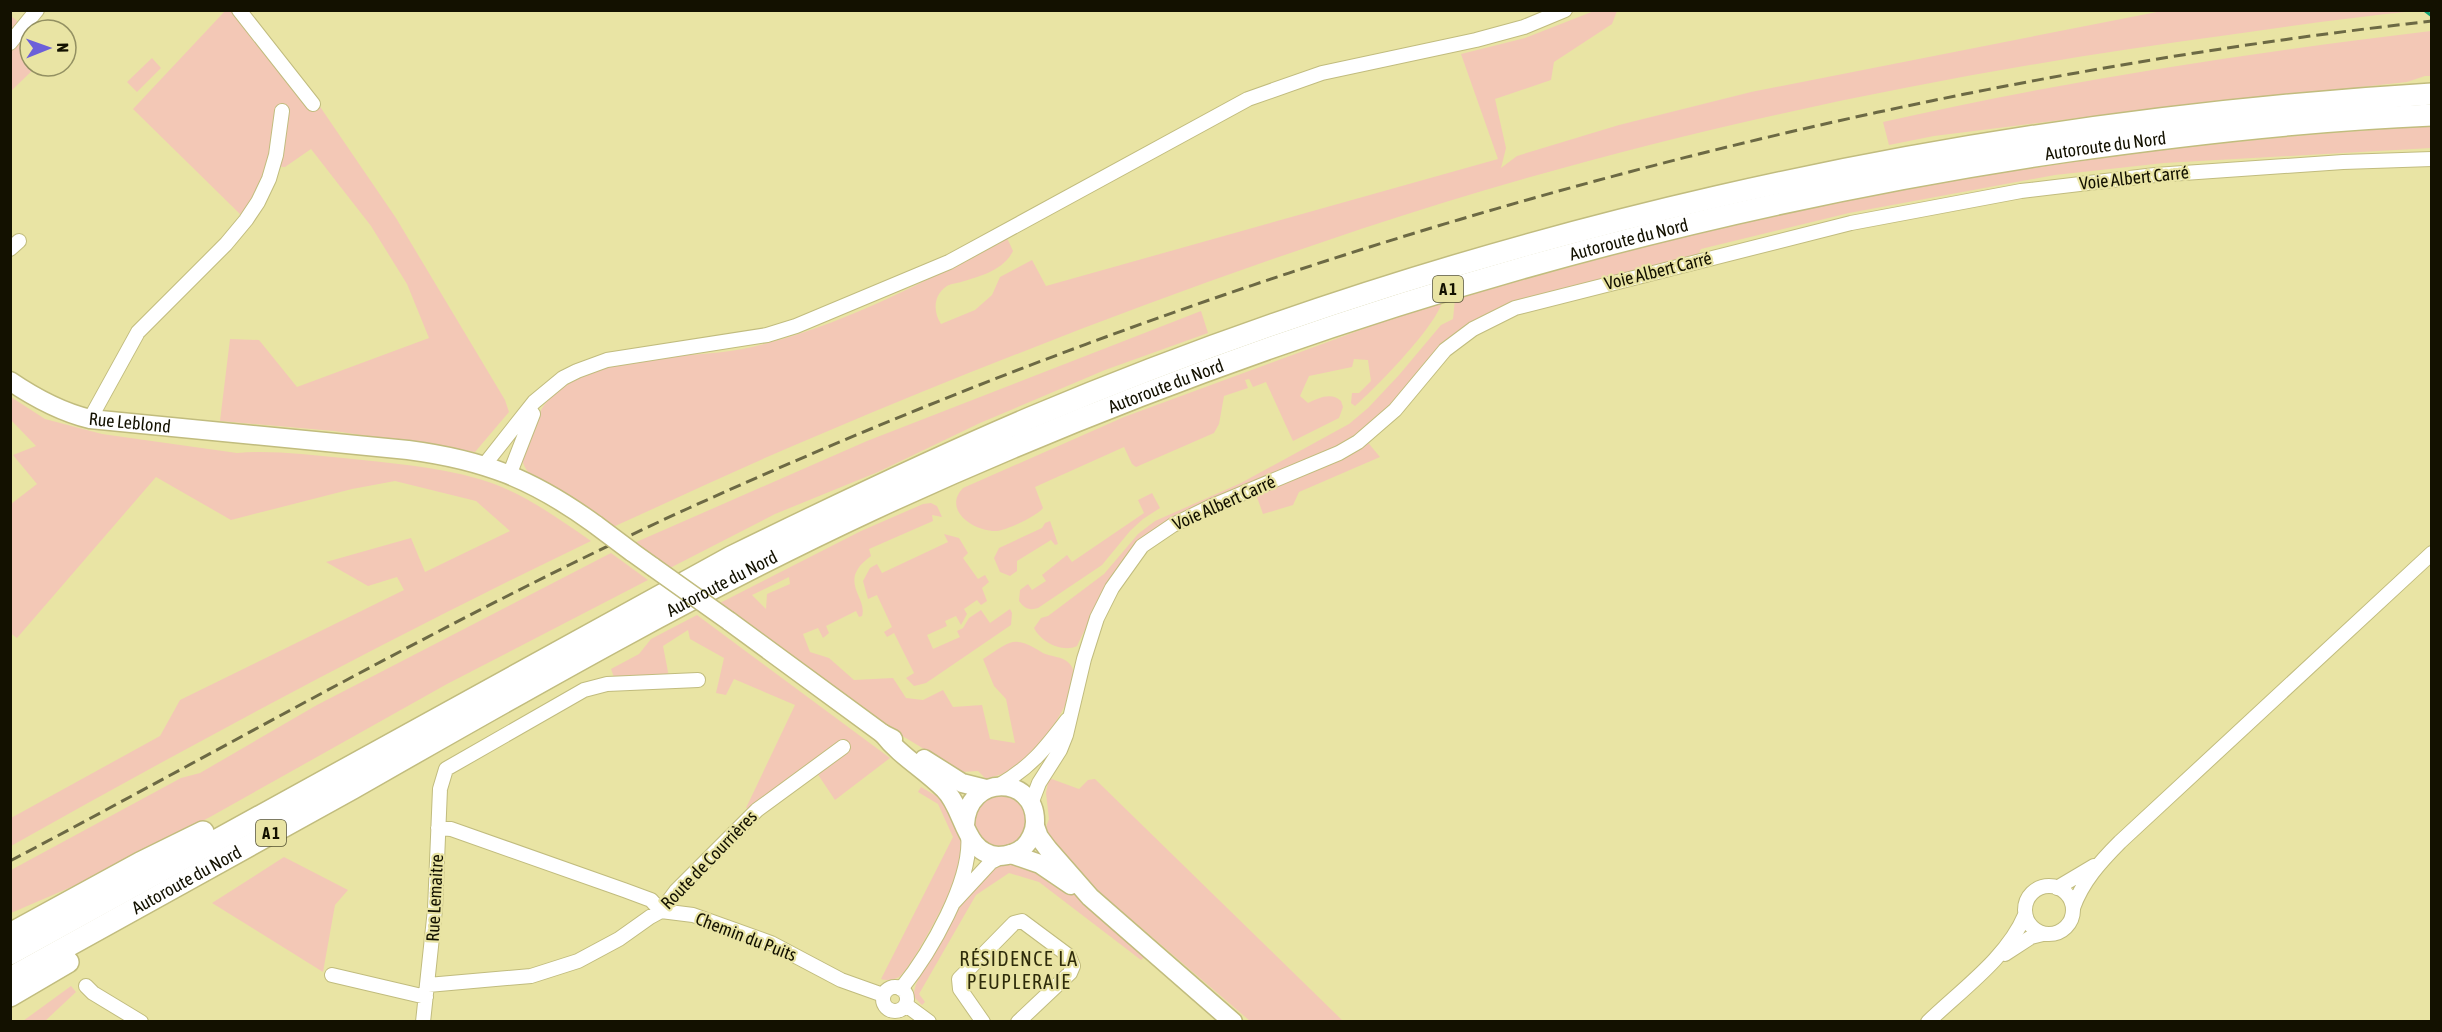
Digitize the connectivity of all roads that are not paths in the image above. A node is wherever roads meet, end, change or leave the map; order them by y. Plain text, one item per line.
1 (37, 10) edge
2 (239, 10) edge
3 (1565, 10) edge
4 (10, 43) edge
5 (2432, 94) edge
6 (313, 104) dead end
7 (282, 111) dead end
8 (2432, 115) edge
9 (2432, 159) edge
10 (10, 381) edge
11 (540, 397) junction
12 (90, 419) junction
13 (485, 464) junction
14 (510, 473) junction
15 (2432, 553) edge
16 (698, 680) dead end
17 (531, 688) junction
18 (1070, 716) junction
19 (883, 734) junction
20 (843, 747) dead end
21 (372, 754) junction
22 (992, 788) junction
23 (1031, 804) junction
24 (1035, 826) junction
25 (438, 828) junction
26 (967, 830) junction
27 (1007, 855) junction
28 (2101, 862) junction
29 (140, 863) junction
30 (2057, 888) junction
31 (1090, 897) junction
32 (953, 903) junction
33 (2073, 908) junction
34 (661, 911) junction
35 (2025, 915) junction
36 (10, 921) edge
37 (10, 934) edge
38 (2043, 934) junction
39 (10, 954) edge
40 (1989, 965) junction
41 (332, 975) dead end
42 (10, 978) edge
43 (86, 986) dead end
44 (902, 989) junction
45 (427, 991) junction
46 (883, 995) junction
47 (10, 996) edge
48 (906, 1005) junction
49 (891, 1017) edge
50 (141, 1022) edge
51 (423, 1022) edge
52 (929, 1022) edge
53 (983, 1022) edge
54 (1018, 1022) edge
55 (1233, 1022) edge
56 (1928, 1022) edge

1 - 4 street
2 - 6 street
3 - 11 street
5 - 21 highway, Autoroute du Nord / A 1
7 - 12 street
8 - 17 highway, Autoroute du Nord / A 1
9 - 18 street, Voie Albert Carré
10 - 12 main road, Rue Leblond
11 - 13 street
11 - 14 street
12 - 13 main road, Rue Leblond
13 - 14 main road, Rue Leblond
14 - 19 main road, Rue Leblond, bridge
15 - 28 street
16 - 25 street, Rue Lemaitre
17 - 42 highway, Autoroute du Nord / A 1
17 - 47 highway
18 - 22 street, Voie Albert Carré
18 - 23 street, Voie Albert Carré
19 - 22 main road
19 - 26 main road
20 - 34 street, Route de Courrières
21 - 29 highway
21 - 39 highway, Autoroute du Nord / A 1
22 - 23 main road
22 - 26 main road
23 - 24 main road
24 - 27 main road
24 - 31 main road
25 - 34 street, Chemin du Puits
25 - 45 street, Rue Lemaitre
26 - 27 main road
26 - 32 street
27 - 31 main road
27 - 32 street
28 - 30 street
28 - 33 street
29 - 36 highway
29 - 37 highway
30 - 33 street
30 - 35 street
31 - 55 main road
32 - 44 street
33 - 38 street
34 - 45 street, Route de Courrières
34 - 46 street, Chemin du Puits
35 - 38 street
35 - 40 street
38 - 40 street
40 - 56 street
41 - 45 street, Route de Courrières
43 - 50 street
44 - 46 street
44 - 48 street
45 - 51 street, Rue Lemaitre
46 - 49 street
48 - 49 street
48 - 52 street
53 - 54 street

